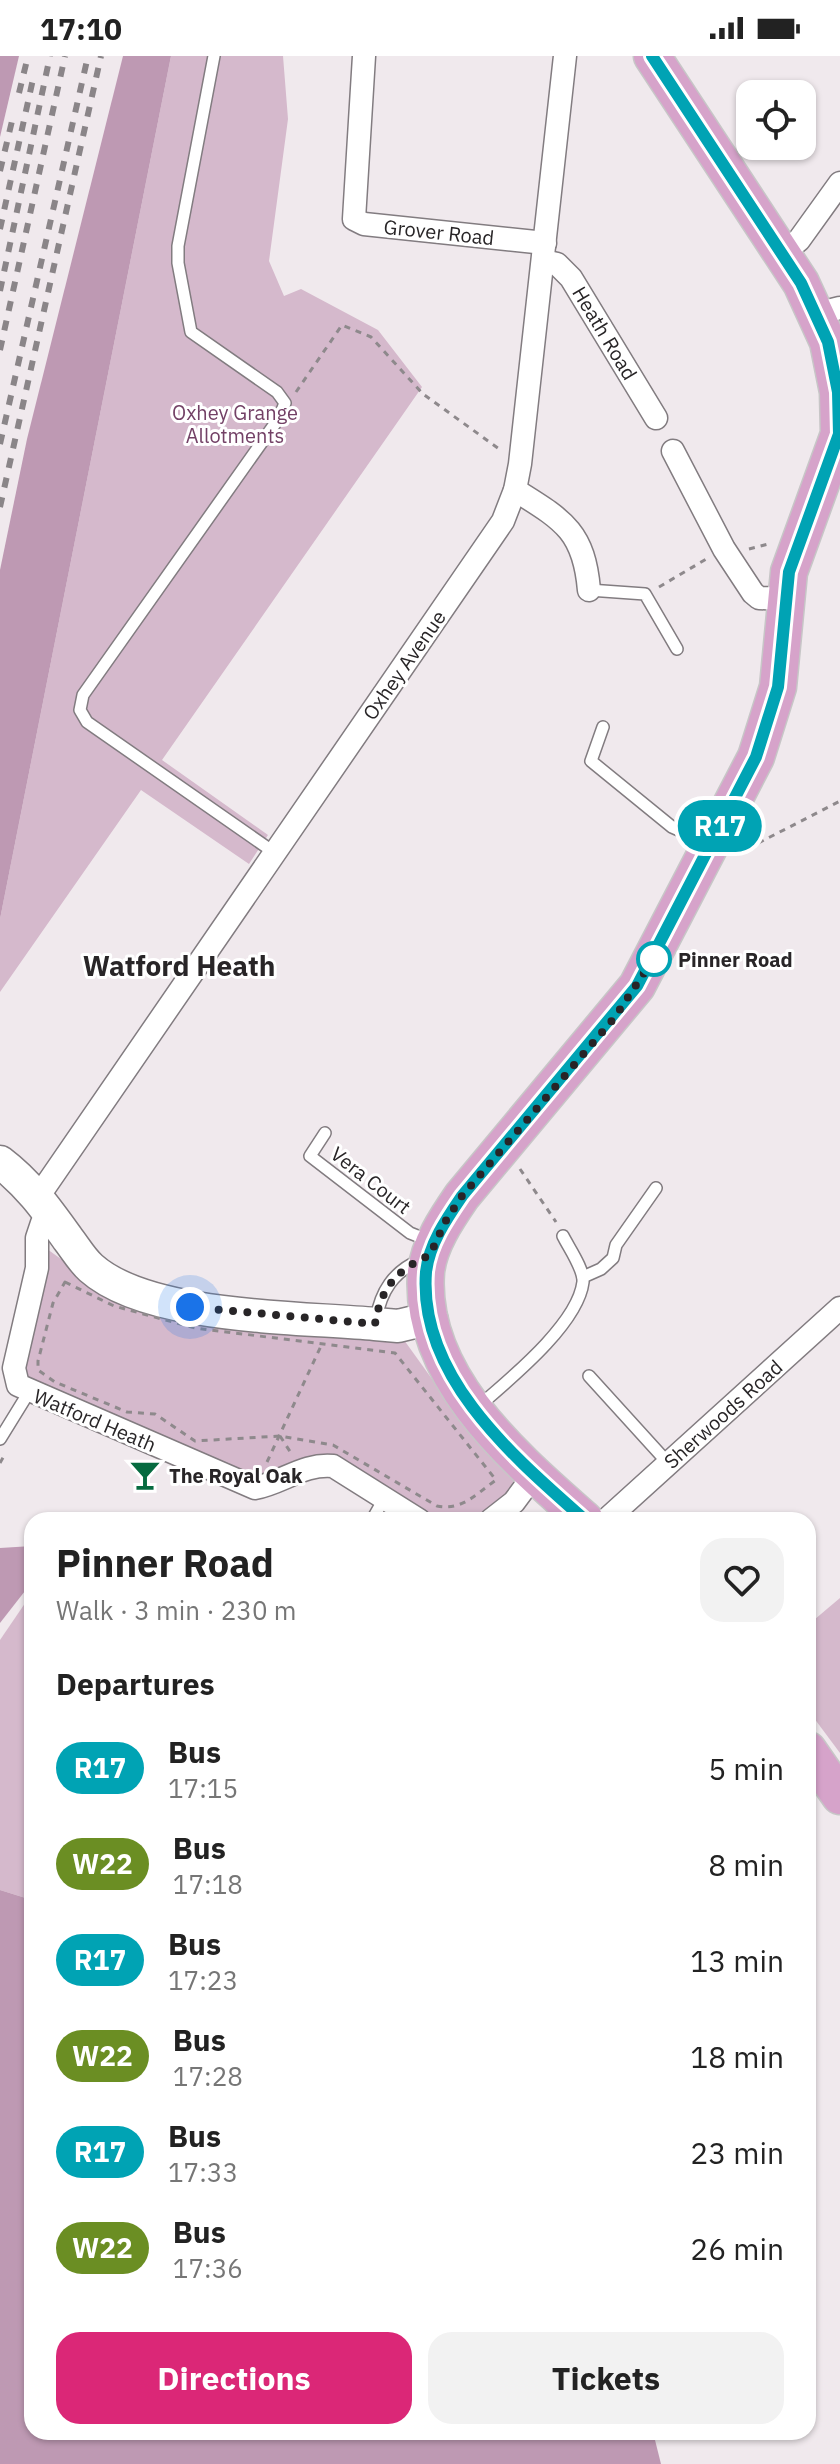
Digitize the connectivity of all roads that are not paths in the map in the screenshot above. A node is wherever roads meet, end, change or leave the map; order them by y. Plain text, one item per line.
1 (214, 56) edge
2 (364, 56) edge
3 (565, 56) edge
4 (652, 56) edge
5 (840, 183) edge
6 (544, 252) junction
7 (782, 254) junction
8 (828, 311) edge
9 (656, 418) dead end
10 (673, 451) dead end
11 (837, 455) edge
12 (515, 490) junction
13 (589, 590) joint
14 (786, 599) junction
15 (677, 649) dead end
16 (603, 727) dead end
17 (707, 850) junction
18 (275, 853) junction
19 (325, 1133) dead end
20 (0, 1162) edge
21 (656, 1188) dead end
22 (44, 1206) junction
23 (563, 1236) road end
24 (433, 1249) junction
25 (583, 1277) junction
26 (840, 1308) edge
27 (431, 1318) junction
28 (375, 1324) junction
29 (589, 1376) dead end
30 (29, 1392) junction
31 (476, 1409) junction
32 (0, 1439) edge
33 (668, 1463) junction
34 (534, 1475) junction
35 (384, 1499) junction
36 (377, 1512) edge
37 (406, 1512) edge
38 (501, 1512) edge
39 (576, 1512) edge
40 (615, 1512) edge
41 (816, 1762) edge
42 (840, 1796) edge

1 - 18 lane
2 - 6 street, Grover Road
3 - 6 street, Oxhey Avenue
4 - 7 main road
5 - 7 street
6 - 9 street, Heath Road
6 - 12 street, Oxhey Avenue
7 - 8 main road
8 - 11 main road
10 - 14 street
11 - 14 main road
12 - 13 street
12 - 18 street, Oxhey Avenue
13 - 15 lane
14 - 17 main road
16 - 17 lane
17 - 24 main road
18 - 22 street, Oxhey Avenue
19 - 24 lane, Vera Court
20 - 22 street
21 - 25 lane
22 - 28 street
22 - 30 street, Watford Heath
23 - 25 lane
24 - 27 main road
24 - 28 lane
25 - 31 lane
26 - 33 street, Sherwoods Road
27 - 28 street
27 - 31 main road
29 - 33 lane
30 - 32 lane
30 - 35 street, Watford Heath
31 - 34 main road
33 - 40 street, Sherwoods Road
34 - 38 street
34 - 39 main road
35 - 36 lane
35 - 37 street
41 - 42 main road

